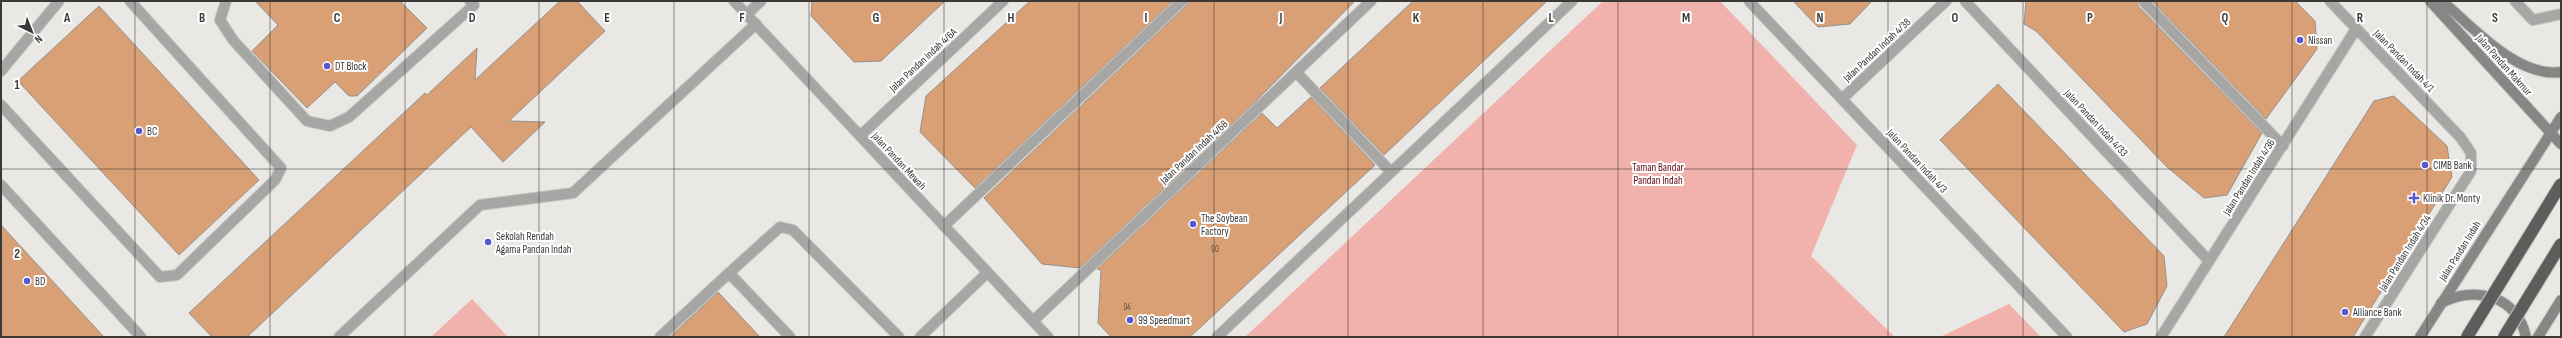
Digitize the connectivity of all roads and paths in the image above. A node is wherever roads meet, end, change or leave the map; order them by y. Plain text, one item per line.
1 (58, 1) edge
2 (130, 1) edge
3 (226, 1) edge
4 (470, 1) edge
5 (734, 1) edge
6 (761, 1) edge
7 (1003, 1) edge
8 (1182, 1) edge
9 (1371, 1) edge
10 (1572, 1) edge
11 (1946, 1) edge
12 (1965, 1) edge
13 (2143, 1) edge
14 (2330, 1) edge
15 (2430, 1) edge
16 (2442, 1) edge
17 (2515, 1) edge
18 (1752, 2) edge
19 (747, 14) junction
20 (2561, 14) edge
21 (756, 24) junction
22 (2356, 29) junction
23 (1, 71) edge
24 (1296, 72) junction
25 (2561, 72) edge
26 (1842, 99) junction
27 (1, 105) edge
28 (2561, 118) edge
29 (2550, 135) junction
30 (860, 136) junction
31 (2460, 138) joint
32 (2561, 144) edge
33 (2283, 146) junction
34 (1391, 172) junction
35 (1, 184) edge
36 (2561, 184) edge
37 (944, 226) junction
38 (2561, 244) edge
39 (2209, 261) junction
40 (729, 273) junction
41 (987, 273) junction
42 (2561, 300) edge
43 (2441, 303) junction
44 (1033, 321) junction
45 (140, 337) edge
46 (339, 337) edge
47 (660, 337) edge
48 (790, 337) edge
49 (899, 337) edge
50 (920, 337) edge
51 (1048, 337) edge
52 (1217, 337) edge
53 (2067, 337) edge
54 (2161, 337) edge
55 (2365, 337) edge
56 (2420, 337) edge
57 (2467, 337) edge
58 (2504, 337) edge
59 (2526, 337) edge
60 (2538, 337) edge

1 - 23 street
2 - 27 street
3 - 4 street
5 - 19 street, Jalan Pandan Mewah
6 - 19 street
7 - 30 street, Jalan Pandan Indah 4/6A
8 - 37 street
9 - 24 street, Jalan Pandan Indah 4/6B
10 - 34 street
11 - 26 street, Jalan Pandan Indah 4/38
12 - 39 street, Jalan Pandan Indah 4/33
13 - 33 street
14 - 22 street, Jalan Pandan Indah 4/1
15 - 29 main road, Jalan Pandan Makmur
16 - 25 main road
17 - 20 street
18 - 26 street, Jalan Pandan Indah 4/3
19 - 21 street, Jalan Pandan Mewah
21 - 30 street, Jalan Pandan Mewah
21 - 46 street
22 - 31 street, Jalan Pandan Indah 4/1
22 - 33 street, Jalan Pandan Indah 4/36
24 - 34 street
24 - 44 street, Jalan Pandan Indah 4/6B
26 - 53 street, Jalan Pandan Indah 4/3
28 - 29 main road, Jalan Pandan Indah
29 - 32 main road, Jalan Pandan Makmur
29 - 43 main road, Jalan Pandan Indah
30 - 37 street, Jalan Pandan Mewah
31 - 55 street, Jalan Pandan Indah 4/34
33 - 39 street, Jalan Pandan Indah 4/36
34 - 52 street
35 - 45 street
36 - 57 highway, bridge
37 - 41 street, Jalan Pandan Mewah
38 - 58 highway, bridge
39 - 54 street, Jalan Pandan Indah 4/36
40 - 47 street
40 - 48 street
40 - 49 street
41 - 44 street, Jalan Pandan Mewah
41 - 50 street
42 - 60 main road
43 - 56 main road, Jalan Pandan Indah
43 - 59 main road
44 - 51 street, Jalan Pandan Mewah

